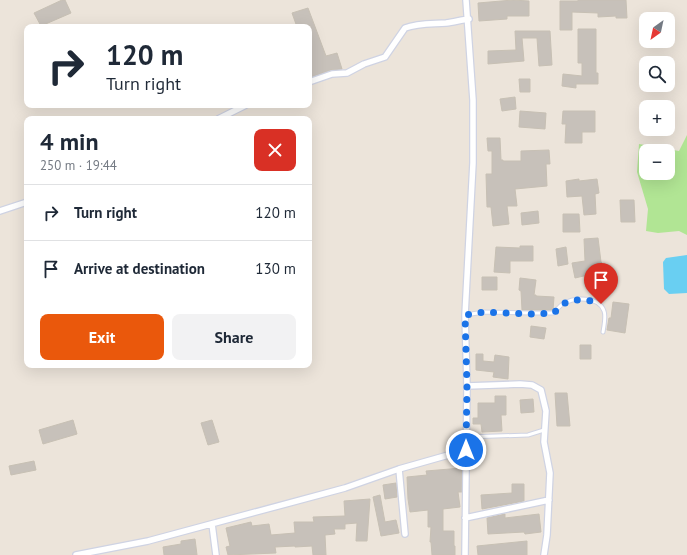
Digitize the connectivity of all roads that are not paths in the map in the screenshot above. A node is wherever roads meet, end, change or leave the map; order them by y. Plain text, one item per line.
1 (466, 0) edge
2 (469, 19) junction
3 (312, 81) edge
4 (240, 108) edge
5 (224, 116) edge
6 (24, 203) edge
7 (0, 211) edge
8 (465, 315) junction
9 (603, 332) dead end
10 (467, 386) junction
11 (544, 430) junction
12 (466, 437) junction
13 (466, 450) junction
14 (399, 469) junction
15 (549, 500) junction
16 (465, 518) junction
17 (212, 524) junction
18 (405, 534) dead end
19 (76, 555) edge
20 (216, 555) edge
21 (465, 555) edge
22 (544, 555) edge

1 - 2 street
2 - 3 street
2 - 8 street
4 - 5 street
6 - 7 street
8 - 9 lane
8 - 10 street
10 - 11 street
10 - 12 street
11 - 12 lane
11 - 15 street
12 - 13 street
13 - 14 street
13 - 16 street
14 - 17 street
14 - 18 street
15 - 16 street
15 - 22 street
16 - 21 street
17 - 19 street
17 - 20 street

